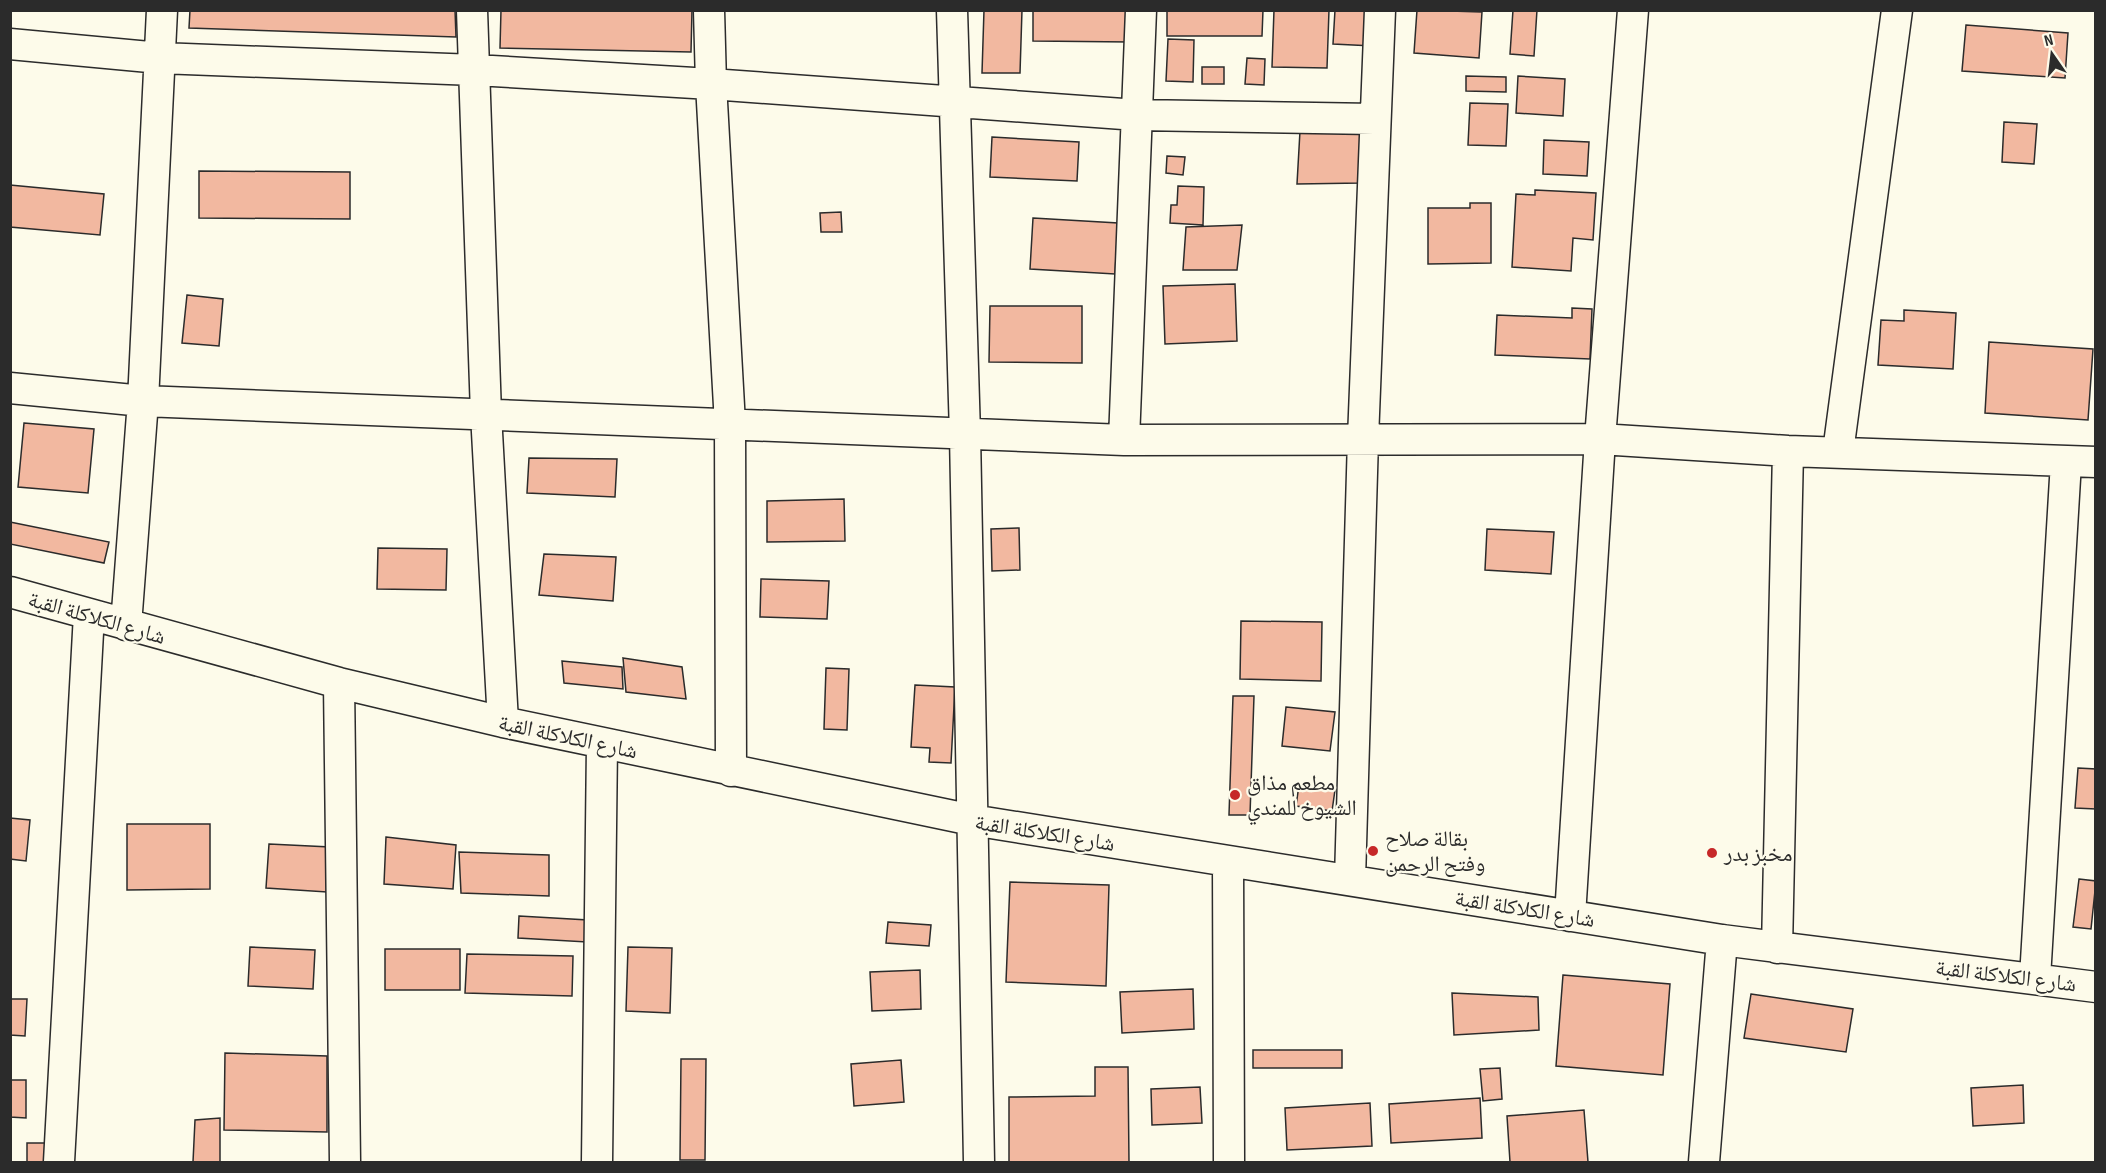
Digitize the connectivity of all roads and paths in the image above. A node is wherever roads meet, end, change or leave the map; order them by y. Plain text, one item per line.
1 (162, 10) edge
2 (472, 10) edge
3 (709, 10) edge
4 (951, 10) edge
5 (1141, 10) edge
6 (1380, 10) edge
7 (1634, 10) edge
8 (1897, 10) edge
9 (10, 44) edge
10 (160, 58) junction
11 (475, 70) junction
12 (711, 84) junction
13 (954, 100) junction
14 (1137, 115) junction
15 (1374, 119) junction
16 (10, 388) edge
17 (143, 401) junction
18 (486, 414) junction
19 (730, 424) junction
20 (965, 434) junction
21 (1363, 439) junction
22 (1600, 439) junction
23 (1124, 440) junction
24 (1788, 451) junction
25 (1838, 452) junction
26 (2066, 462) junction
27 (2096, 462) edge
28 (10, 592) edge
29 (89, 614) junction
30 (126, 625) junction
31 (339, 683) junction
32 (503, 722) junction
33 (602, 744) junction
34 (731, 771) junction
35 (972, 820) junction
36 (1227, 861) junction
37 (1350, 879) junction
38 (1570, 916) junction
39 (1722, 940) junction
40 (1777, 948) junction
41 (2035, 978) junction
42 (2096, 987) edge
43 (59, 1162) edge
44 (345, 1162) edge
45 (597, 1162) edge
46 (979, 1162) edge
47 (1229, 1162) edge
48 (1704, 1162) edge

1 - 10 street
2 - 11 street
3 - 12 street
4 - 13 street
5 - 14 street
6 - 15 street
7 - 22 street
8 - 25 street
9 - 10 street
10 - 11 street
10 - 17 street
11 - 12 street
11 - 18 street
12 - 13 street
12 - 19 street
13 - 14 street
13 - 20 street
14 - 15 street
14 - 23 street
15 - 21 street
16 - 17 street
17 - 18 street
17 - 30 street
18 - 19 street
18 - 32 street
19 - 20 street
19 - 34 street
20 - 23 street
20 - 35 street
21 - 22 street
21 - 23 street
21 - 37 street
22 - 24 street
22 - 38 street
24 - 25 street
24 - 40 street
25 - 26 street
26 - 27 street
26 - 41 street
28 - 29 street, شارع الكلاكلة القبة
29 - 30 street, شارع الكلاكلة القبة
29 - 43 street
30 - 31 street, شارع الكلاكلة القبة
31 - 32 street, شارع الكلاكلة القبة
31 - 44 street
32 - 33 street, شارع الكلاكلة القبة
33 - 34 street, شارع الكلاكلة القبة
33 - 45 street
34 - 35 street, شارع الكلاكلة القبة
35 - 36 street, شارع الكلاكلة القبة
35 - 46 street
36 - 37 street, شارع الكلاكلة القبة
36 - 47 street
37 - 38 street, شارع الكلاكلة القبة
38 - 39 street, شارع الكلاكلة القبة
39 - 40 street, شارع الكلاكلة القبة
39 - 48 street
40 - 41 street, شارع الكلاكلة القبة
41 - 42 street, شارع الكلاكلة القبة

